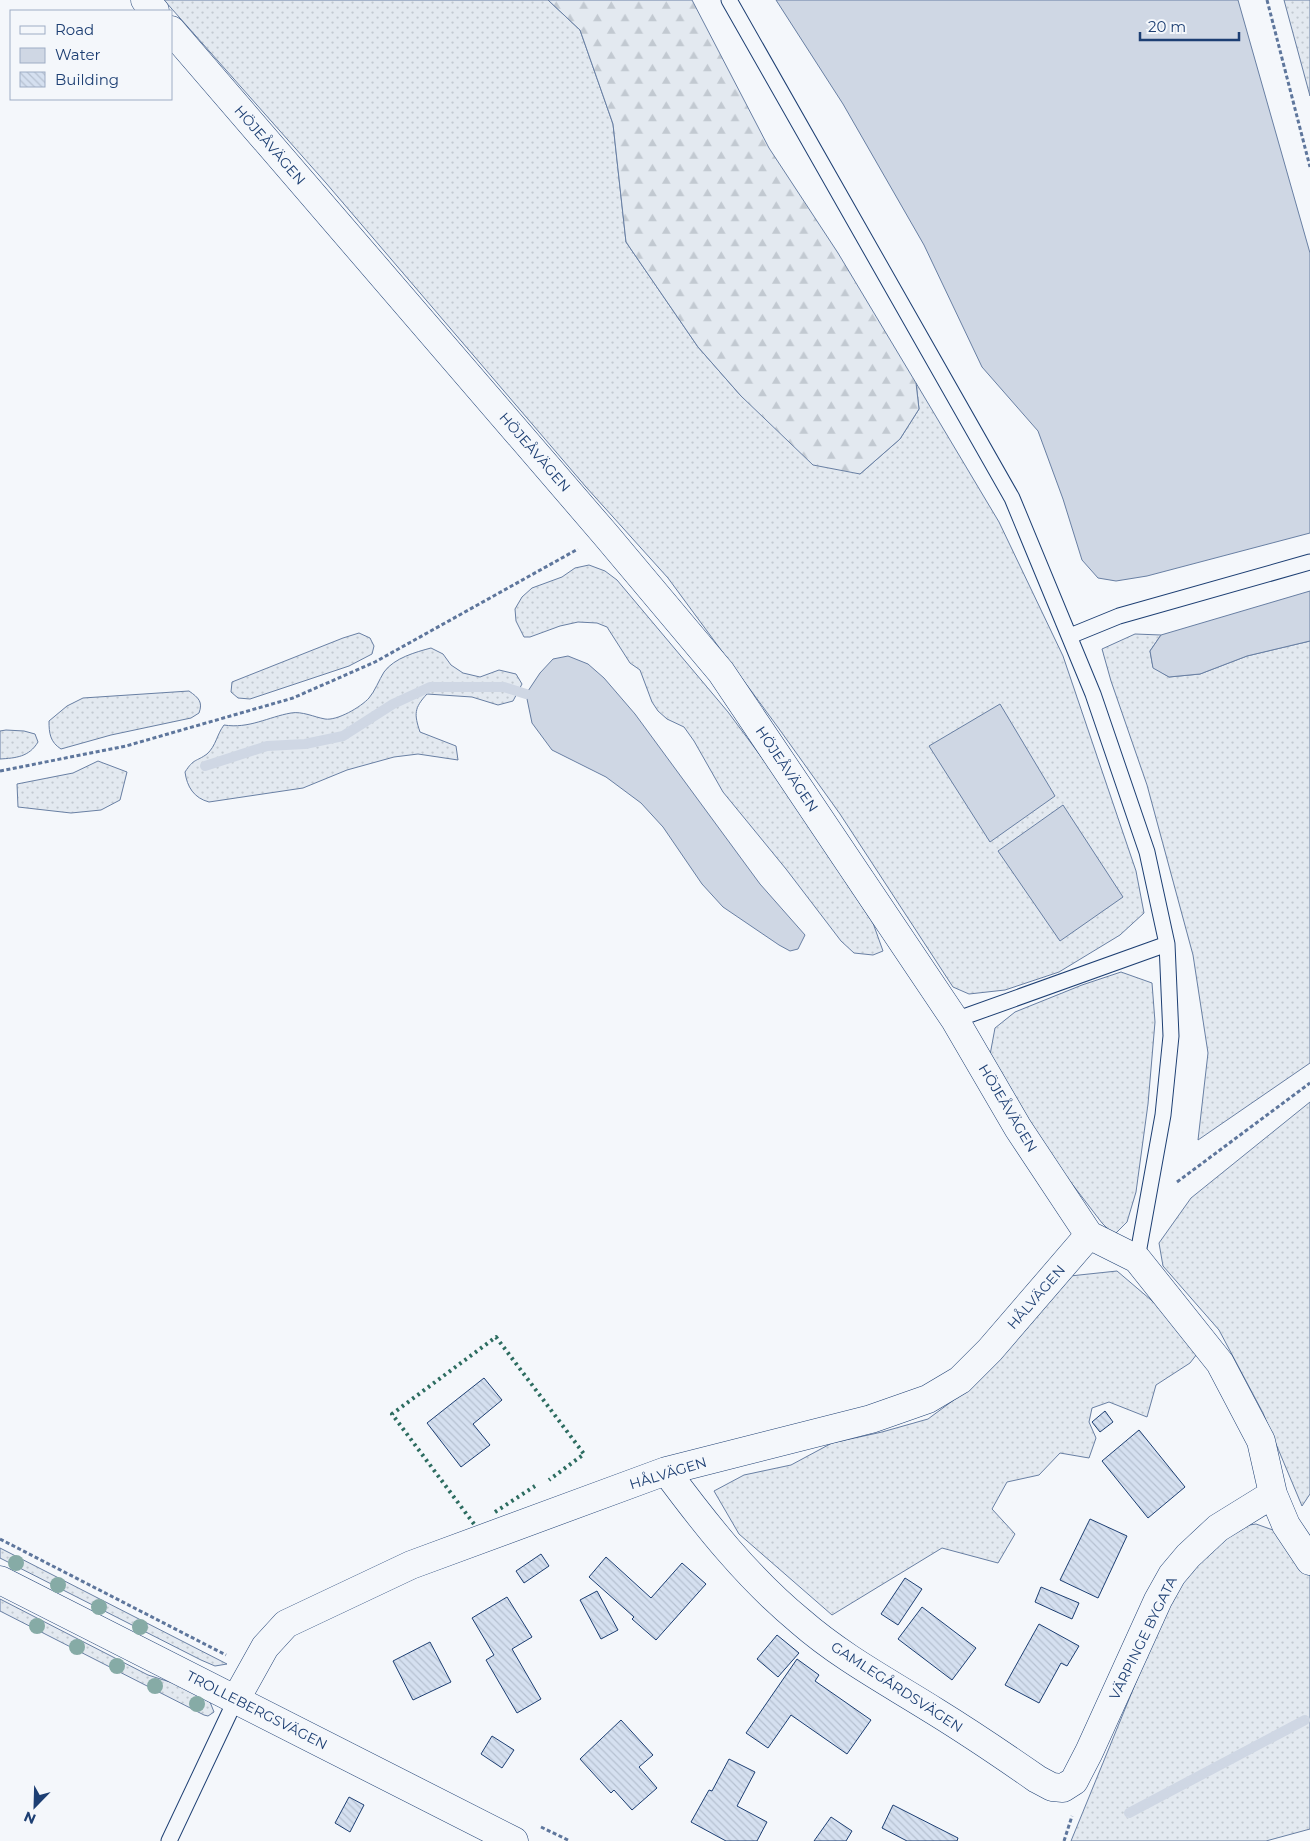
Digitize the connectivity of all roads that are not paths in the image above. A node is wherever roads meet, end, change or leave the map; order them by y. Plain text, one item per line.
1 (145, 0) edge
2 (730, 0) edge
3 (154, 10) edge
4 (172, 31) edge
5 (1310, 562) edge
6 (1070, 636) junction
7 (1167, 944) junction
8 (956, 1020) junction
9 (1089, 1235) junction
10 (1137, 1259) junction
11 (666, 1472) junction
12 (1273, 1494) junction
13 (1310, 1561) edge
14 (0, 1580) edge
15 (236, 1699) junction
16 (1038, 1778) joint
17 (169, 1841) edge
18 (514, 1841) edge

1 - 3 street
2 - 6 lane
4 - 8 street, HÖJEÅVÄGEN
5 - 6 lane
6 - 7 lane
7 - 8 lane
7 - 10 lane
8 - 9 street, HÖJEÅVÄGEN
9 - 10 street, HÖJEÅVÄGEN
9 - 11 street, HÅLVÄGEN
10 - 12 street, HÖJEÅVÄGEN
11 - 15 street, HÅLVÄGEN
11 - 16 street, GAMLEGÅRDSVÄGEN
12 - 13 street, HÖJEÅVÄGEN
12 - 16 street, VÄRPINGE BYGATA
14 - 15 street, TROLLEBERGSVÄGEN
15 - 17 lane
15 - 18 street, TROLLEBERGSVÄGEN

